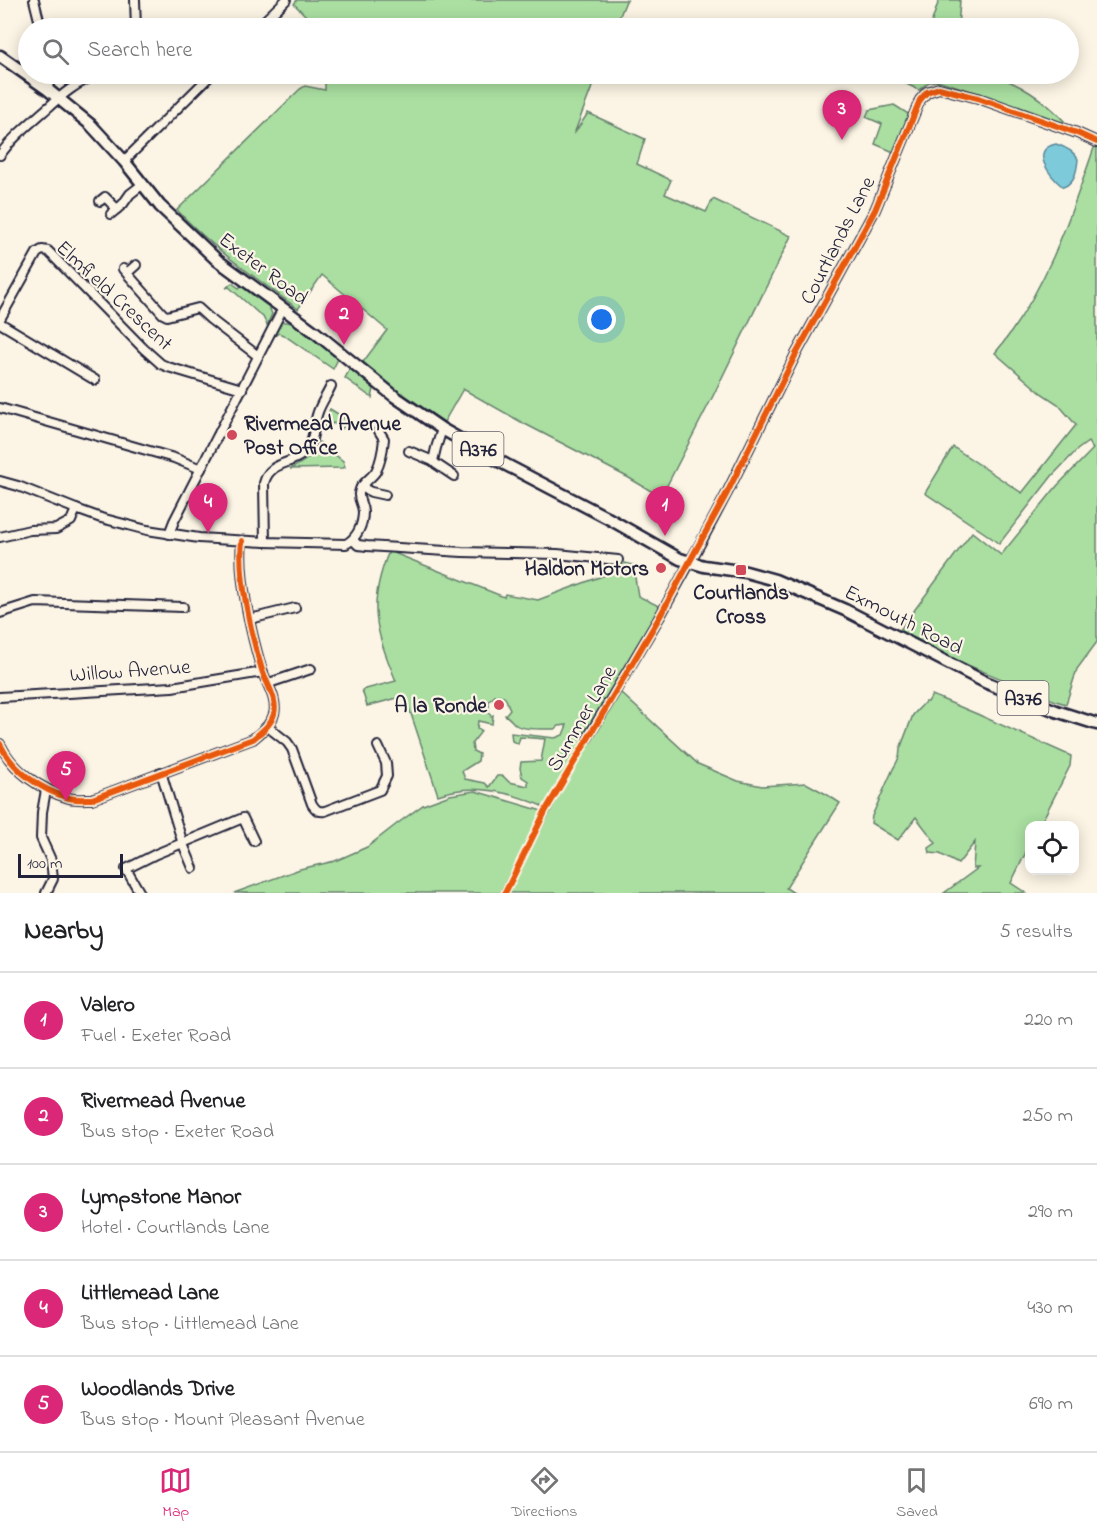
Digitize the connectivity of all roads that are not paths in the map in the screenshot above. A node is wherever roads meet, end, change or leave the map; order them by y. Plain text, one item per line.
1 (34, 0) edge
2 (135, 0) edge
3 (286, 0) edge
4 (38, 18) edge
5 (136, 18) edge
6 (267, 18) edge
7 (0, 56) edge
8 (18, 69) edge
9 (40, 84) edge
10 (49, 84) edge
11 (78, 84) edge
12 (202, 84) edge
13 (47, 89) junction
14 (58, 98) junction
15 (1097, 142) edge
16 (0, 155) edge
17 (124, 161) junction
18 (143, 184) junction
19 (100, 201) dead end
20 (136, 265) dead end
21 (283, 308) junction
22 (0, 321) edge
23 (258, 356) junction
24 (82, 384) dead end
25 (331, 387) dead end
26 (242, 389) junction
27 (0, 408) edge
28 (442, 429) junction
29 (378, 430) dead end
30 (409, 451) dead end
31 (433, 461) junction
32 (201, 468) junction
33 (454, 476) dead end
34 (0, 481) edge
35 (361, 487) junction
36 (385, 495) dead end
37 (76, 509) junction
38 (169, 534) junction
39 (0, 537) edge
40 (353, 540) junction
41 (242, 541) junction
42 (265, 542) junction
43 (618, 560) dead end
44 (690, 562) junction
45 (183, 607) dead end
46 (295, 608) dead end
47 (0, 613) edge
48 (250, 619) junction
49 (311, 669) dead end
50 (262, 672) junction
51 (269, 683) junction
52 (0, 697) edge
53 (1097, 724) edge
54 (268, 726) junction
55 (587, 739) dead end
56 (0, 744) edge
57 (378, 746) dead end
58 (161, 772) junction
59 (46, 790) junction
60 (254, 841) dead end
61 (183, 844) junction
62 (193, 868) dead end
63 (46, 893) edge
64 (140, 893) edge

1 - 4 street
2 - 5 street
3 - 6 street
7 - 8 highway, Exeter Road / A376
9 - 13 highway, Exeter Road / A376
10 - 13 street
11 - 14 street
12 - 17 street
13 - 14 highway, Exeter Road / A376
14 - 16 street
14 - 17 highway, Exeter Road / A376
15 - 44 street, Courtlands Lane
17 - 18 highway, Exeter Road / A376
18 - 19 street
18 - 21 highway, Exeter Road / A376
20 - 23 street
21 - 23 street
21 - 28 highway, Exeter Road / A376
22 - 24 street
22 - 26 street, Elmfield Crescent
23 - 26 street
25 - 42 street
26 - 32 street
27 - 32 street
28 - 31 street
28 - 44 highway, Exeter Road / A376
29 - 35 street
30 - 31 street
31 - 33 street
32 - 38 street
34 - 37 street
35 - 36 street
35 - 40 street
37 - 38 street
37 - 39 street
38 - 41 street
40 - 42 street
40 - 43 street
41 - 42 street
41 - 48 street
44 - 53 highway, Exmouth Road / A376
44 - 55 street, Summer Lane
45 - 47 street
46 - 48 street
48 - 50 street
49 - 51 street
50 - 51 street
50 - 52 street, Willow Avenue
51 - 54 street
54 - 57 street
54 - 58 street
56 - 59 street
58 - 59 street
58 - 61 street
59 - 63 street
60 - 61 street
61 - 62 street
61 - 64 street

